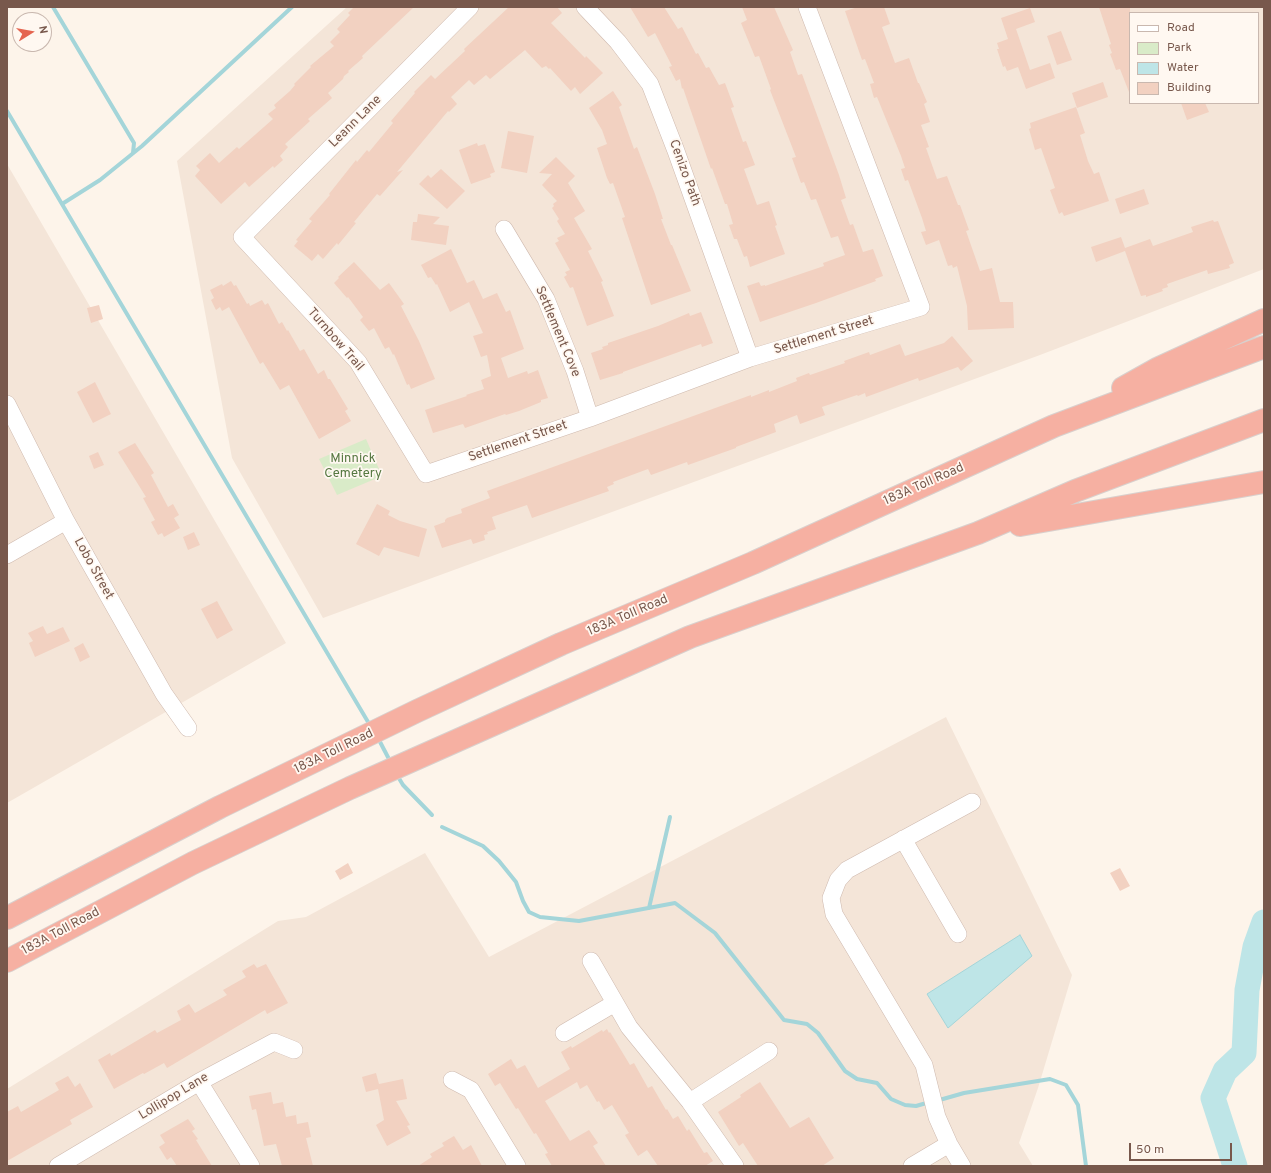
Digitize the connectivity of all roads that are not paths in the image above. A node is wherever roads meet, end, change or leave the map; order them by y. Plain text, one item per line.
1 (470, 7) edge
2 (585, 7) edge
3 (807, 7) edge
4 (504, 229) dead end
5 (242, 237) joint
6 (1264, 320) edge
7 (1264, 347) edge
8 (750, 358) junction
9 (7, 404) edge
10 (590, 418) junction
11 (1264, 420) edge
12 (1054, 426) junction
13 (426, 474) joint
14 (1264, 482) edge
15 (66, 521) junction
16 (978, 532) junction
17 (7, 556) edge
18 (188, 728) dead end
19 (972, 802) dead end
20 (903, 839) junction
21 (7, 918) edge
22 (958, 934) dead end
23 (7, 961) edge
24 (591, 961) dead end
25 (616, 1003) junction
26 (564, 1033) dead end
27 (294, 1050) dead end
28 (769, 1051) dead end
29 (452, 1080) dead end
30 (199, 1082) junction
31 (690, 1102) junction
32 (949, 1144) junction
33 (58, 1166) edge
34 (251, 1166) edge
35 (516, 1166) edge
36 (735, 1166) edge
37 (912, 1166) edge
38 (962, 1166) edge

1 - 5 street, Leann Lane
2 - 8 street, Cenizo Path
3 - 8 street, Settlement Street
4 - 10 street, Settlement Cove
5 - 13 street, Turnbow Trail
6 - 12 highway
7 - 12 highway, 183A Toll Road
8 - 10 street, Settlement Street
9 - 15 street, Lobo Street
10 - 13 street, Settlement Street
11 - 16 highway, 183A Toll Road
12 - 21 highway, 183A Toll Road
14 - 16 highway
15 - 17 street
15 - 18 street, Lobo Street
16 - 23 highway, 183A Toll Road
19 - 20 street
20 - 22 street
20 - 32 street
24 - 25 street
25 - 26 street
25 - 31 street
27 - 30 street, Lollipop Lane
28 - 31 street
29 - 35 street
30 - 33 street, Lollipop Lane
30 - 34 street
31 - 36 street
32 - 37 street
32 - 38 street

